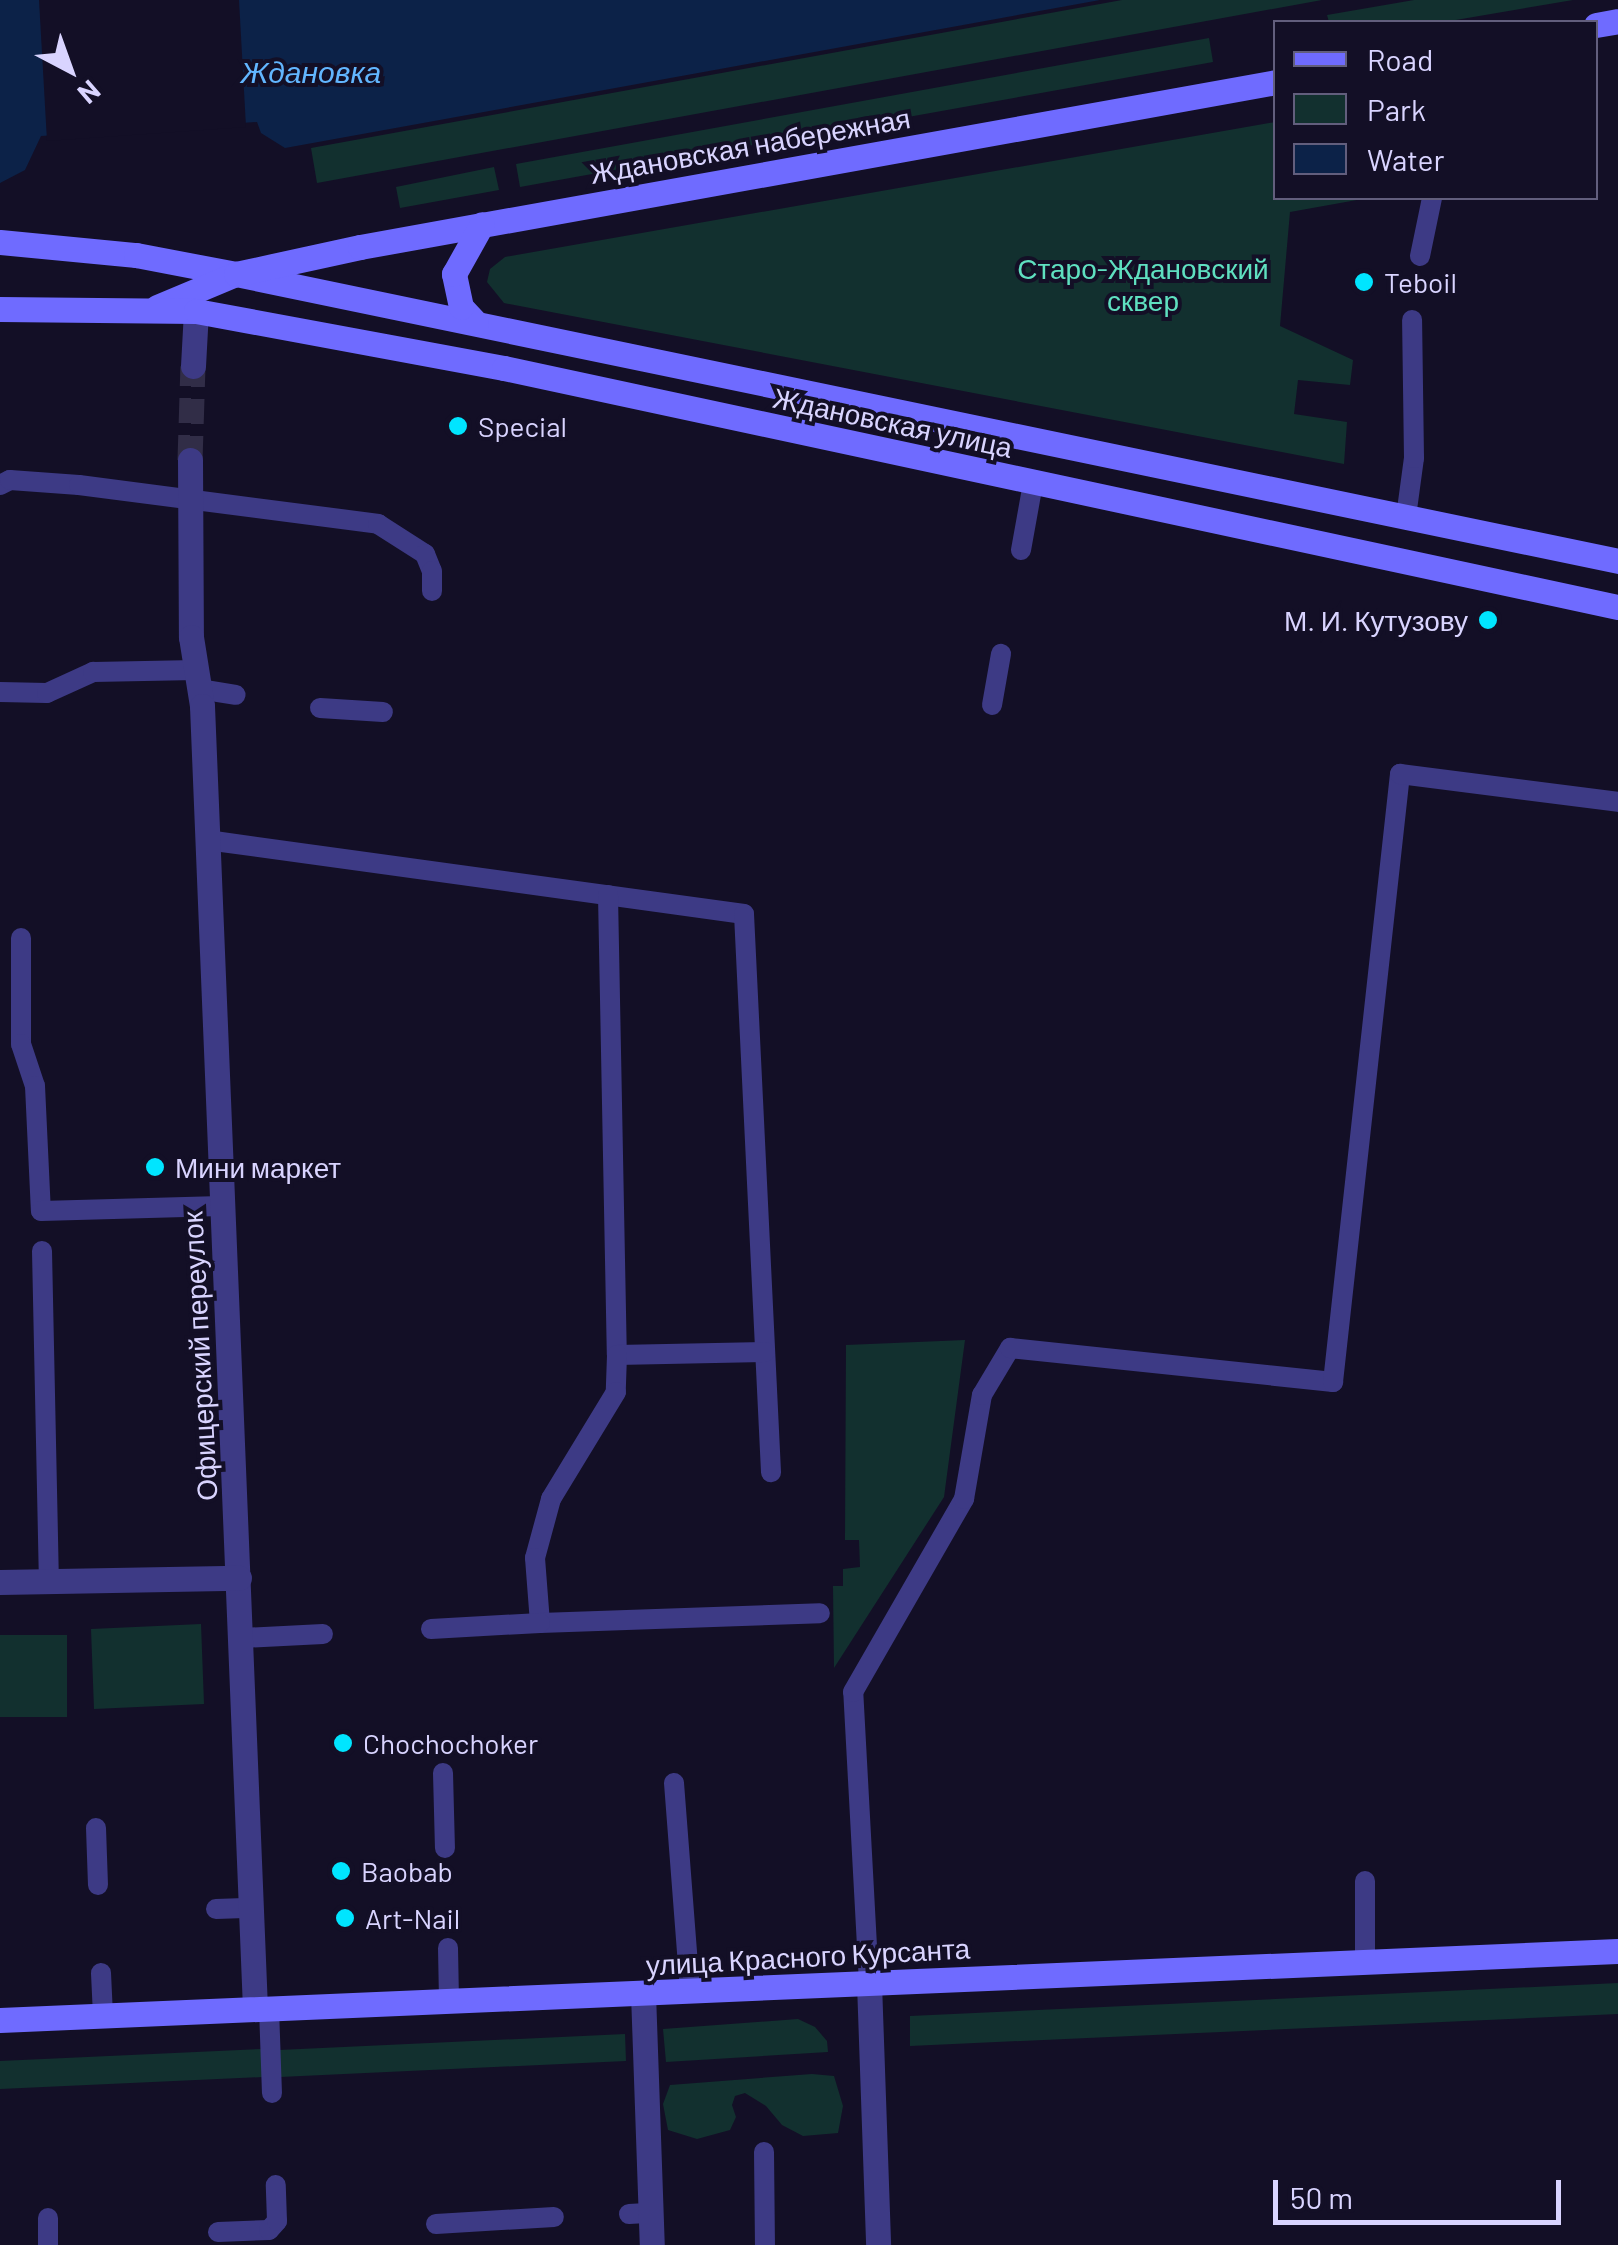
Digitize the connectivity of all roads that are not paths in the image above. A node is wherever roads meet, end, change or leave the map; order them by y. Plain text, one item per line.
1 (1273, 83) edge
2 (1432, 200) edge
3 (482, 224) junction
4 (0, 242) edge
5 (1420, 256) dead end
6 (236, 274) junction
7 (0, 309) edge
8 (152, 309) junction
9 (196, 311) junction
10 (1412, 320) dead end
11 (476, 323) junction
12 (193, 366) tunnel mouth
13 (190, 460) tunnel mouth
14 (1034, 483) junction
15 (0, 484) edge
16 (190, 498) junction
17 (1406, 517) junction
18 (1021, 550) dead end
19 (1618, 561) edge
20 (432, 592) dead end
21 (1618, 607) edge
22 (1001, 654) dead end
23 (198, 680) junction
24 (0, 692) edge
25 (236, 695) dead end
26 (992, 705) dead end
27 (320, 708) dead end
28 (383, 712) dead end
29 (1618, 802) edge
30 (207, 840) junction
31 (608, 895) junction
32 (21, 938) dead end
33 (221, 1206) junction
34 (42, 1251) dead end
35 (765, 1352) junction
36 (617, 1355) junction
37 (771, 1472) dead end
38 (239, 1578) junction
39 (49, 1580) junction
40 (0, 1582) edge
41 (820, 1613) dead end
42 (540, 1624) junction
43 (323, 1634) dead end
44 (436, 1636) dead end
45 (242, 1638) junction
46 (443, 1773) dead end
47 (674, 1784) dead end
48 (96, 1828) dead end
49 (445, 1848) dead end
50 (1365, 1881) dead end
51 (98, 1885) dead end
52 (252, 1908) junction
53 (216, 1909) dead end
54 (448, 1948) dead end
55 (1618, 1950) edge
56 (1365, 1962) junction
57 (101, 1973) dead end
58 (868, 1983) junction
59 (690, 1991) junction
60 (643, 1992) junction
61 (449, 2001) junction
62 (262, 2008) junction
63 (103, 2016) junction
64 (0, 2020) edge
65 (272, 2093) dead end
66 (764, 2152) dead end
67 (276, 2185) dead end
68 (554, 2217) dead end
69 (48, 2218) dead end
70 (436, 2224) dead end
71 (218, 2232) dead end
72 (48, 2245) edge
73 (652, 2245) edge
74 (765, 2245) edge
75 (878, 2245) edge

1 - 3 main road, Ждановская набережная
2 - 5 lane
3 - 6 main road, Ждановская набережная
3 - 11 main road
4 - 6 main road, Ждановская набережная
6 - 8 main road, Ждановская набережная
6 - 11 main road, Ждановская улица
7 - 8 main road, Ждановская набережная
8 - 9 main road, Ждановская улица
9 - 12 street
9 - 14 main road, Ждановская улица
10 - 17 lane
11 - 17 main road, Ждановская улица
13 - 16 street, Офицерский переулок
14 - 18 lane
14 - 21 main road, Ждановская улица
15 - 16 lane
16 - 20 lane
16 - 23 street, Офицерский переулок
17 - 19 main road, Ждановская улица
22 - 26 lane
23 - 24 lane
23 - 25 lane
23 - 30 street, Офицерский переулок
27 - 28 lane
29 - 58 lane
30 - 31 lane
30 - 33 street, Офицерский переулок
31 - 35 lane
31 - 36 lane
32 - 33 lane
33 - 38 street, Офицерский переулок
34 - 39 lane
35 - 36 lane
35 - 37 lane
36 - 42 lane
38 - 39 street
38 - 45 street, Офицерский переулок
39 - 40 street
41 - 42 lane
42 - 44 lane
43 - 45 lane
45 - 52 street, Офицерский переулок
46 - 49 lane
47 - 59 lane
48 - 51 lane
50 - 56 lane
52 - 53 lane
52 - 62 street, Офицерский переулок
54 - 61 lane
55 - 56 main road, улица Красного Курсанта
56 - 58 main road, улица Красного Курсанта
57 - 63 lane
58 - 59 main road, улица Красного Курсанта
58 - 75 street
59 - 60 main road, улица Красного Курсанта
60 - 61 main road, улица Красного Курсанта
60 - 73 street
61 - 62 main road, улица Красного Курсанта
62 - 63 main road, улица Красного Курсанта
62 - 65 lane
63 - 64 main road, улица Красного Курсанта
66 - 74 lane
67 - 71 lane
68 - 70 lane
69 - 72 lane

